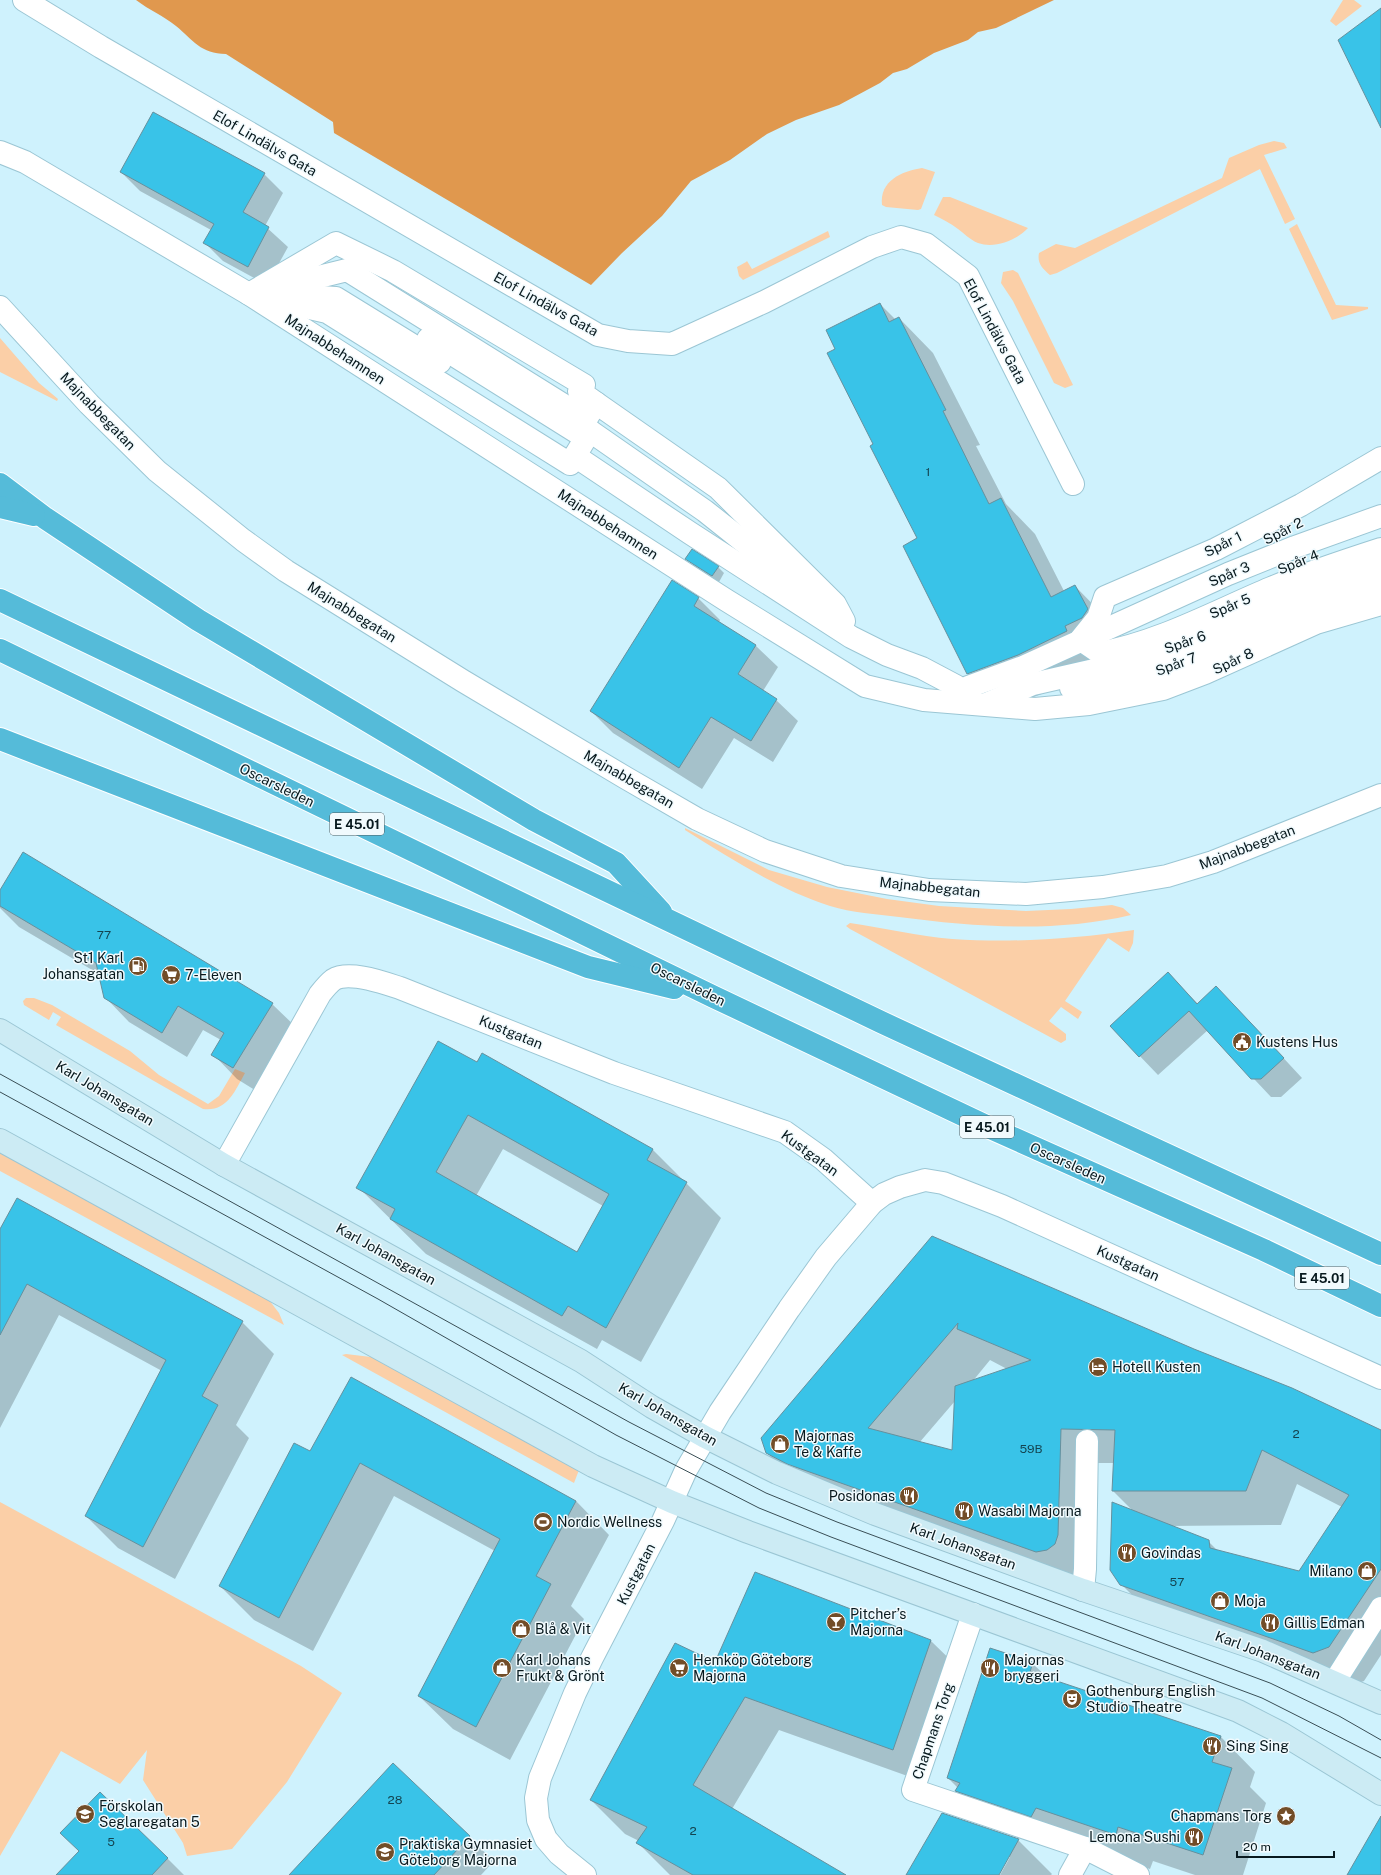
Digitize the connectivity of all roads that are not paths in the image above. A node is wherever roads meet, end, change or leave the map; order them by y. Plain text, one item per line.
1 (24, 0) edge
2 (0, 152) edge
3 (249, 294) junction
4 (0, 307) edge
5 (587, 429) junction
6 (1381, 458) edge
7 (1381, 475) edge
8 (0, 484) edge
9 (1073, 484) dead end
10 (0, 507) edge
11 (1381, 516) edge
12 (45, 518) junction
13 (1381, 531) edge
14 (1381, 549) edge
15 (1381, 567) edge
16 (1381, 586) edge
17 (0, 600) edge
18 (1381, 604) edge
19 (848, 629) junction
20 (1081, 640) junction
21 (0, 650) edge
22 (985, 704) junction
23 (0, 739) edge
24 (1381, 795) edge
25 (668, 921) junction
26 (714, 997) junction
27 (0, 1030) edge
28 (0, 1140) edge
29 (224, 1165) junction
30 (872, 1203) junction
31 (1381, 1254) edge
32 (1381, 1306) edge
33 (1381, 1378) edge
34 (705, 1437) junction
35 (1087, 1441) dead end
36 (672, 1502) junction
37 (1083, 1590) junction
38 (1381, 1608) edge
39 (973, 1614) junction
40 (1335, 1681) junction
41 (1381, 1703) edge
42 (1381, 1794) edge
43 (1085, 1848) junction
44 (585, 1875) edge
45 (1070, 1875) edge
46 (1138, 1875) edge

1 - 9 street, Elof Lindälvs Gata
2 - 3 street, Majnabbehamnen
3 - 5 street, Majnabbehamnen
3 - 5 street, Majnabbehamnen
3 - 5 street, Majnabbehamnen
3 - 22 street, Majnabbehamnen
4 - 24 street, Majnabbegatan
5 - 19 street, Majnabbehamnen
5 - 19 street, Majnabbehamnen
5 - 19 street, Majnabbehamnen
6 - 20 street, Spår 1
7 - 20 street, Spår 2
8 - 12 highway
10 - 12 highway
11 - 20 street, Spår 3
12 - 25 highway
13 - 20 street, Spår 4
14 - 20 street, Spår 5
15 - 22 street, Spår 6
16 - 22 street, Spår 7
17 - 25 highway
18 - 22 street, Spår 8
19 - 20 street, Majnabbehamnen
21 - 26 highway, Oscarsleden / E 45.01
23 - 26 highway
25 - 31 highway
26 - 32 highway, Oscarsleden / E 45.01
27 - 29 street, Karl Johansgatan
28 - 36 street
29 - 30 street, Kustgatan
29 - 34 street, Karl Johansgatan
30 - 33 street, Kustgatan
30 - 34 street, Kustgatan
34 - 36 street, Kustgatan
34 - 37 street, Karl Johansgatan
35 - 37 street
36 - 39 street
36 - 44 street, Kustgatan
37 - 40 street, Karl Johansgatan
38 - 40 street
39 - 42 street
39 - 43 street, Chapmans Torg
40 - 41 street, Karl Johansgatan
43 - 45 street
43 - 46 street, Chapmans Torg

